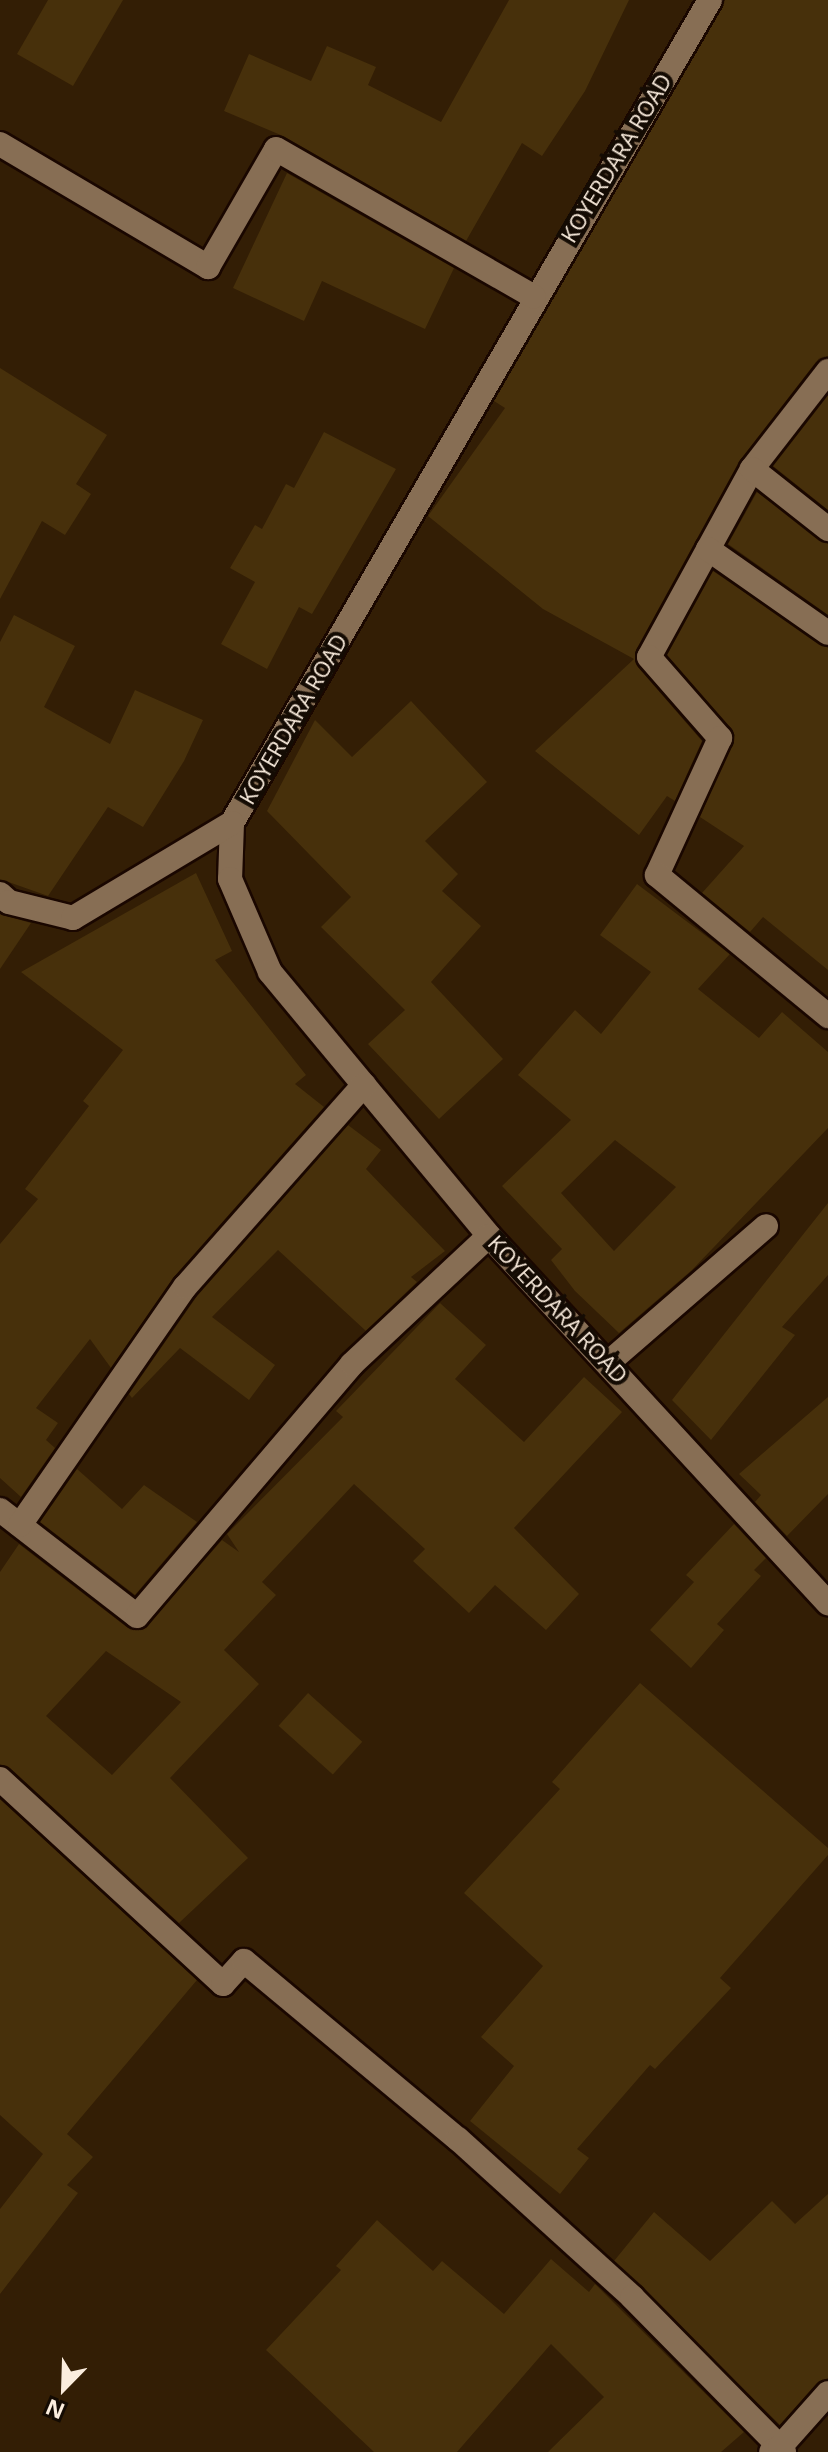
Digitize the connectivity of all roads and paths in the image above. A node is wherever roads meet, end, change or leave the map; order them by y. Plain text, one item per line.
1 (710, 0) edge
2 (0, 144) edge
3 (534, 297) junction
4 (828, 371) edge
5 (752, 469) junction
6 (828, 529) edge
7 (708, 549) junction
8 (828, 633) edge
9 (232, 823) junction
10 (0, 894) edge
11 (828, 1016) edge
12 (364, 1085) junction
13 (766, 1226) dead end
14 (489, 1236) junction
15 (608, 1363) junction
16 (0, 1510) edge
17 (20, 1525) junction
18 (819, 1572) edge
19 (828, 1603) edge
20 (0, 1779) edge
21 (828, 2393) edge
22 (778, 2450) edge

1 - 3 street, KOYERDARA ROAD
2 - 3 street
3 - 9 street, KOYERDARA ROAD
4 - 5 street
5 - 6 street
5 - 7 street
7 - 8 street
7 - 11 street
9 - 10 street
9 - 12 street, KOYERDARA ROAD
12 - 14 street, KOYERDARA ROAD
12 - 17 street
13 - 15 street
14 - 15 street, KOYERDARA ROAD
14 - 17 street
15 - 18 street, KOYERDARA ROAD
16 - 17 street
18 - 19 street, KOYERDARA ROAD
20 - 22 street
21 - 22 street

